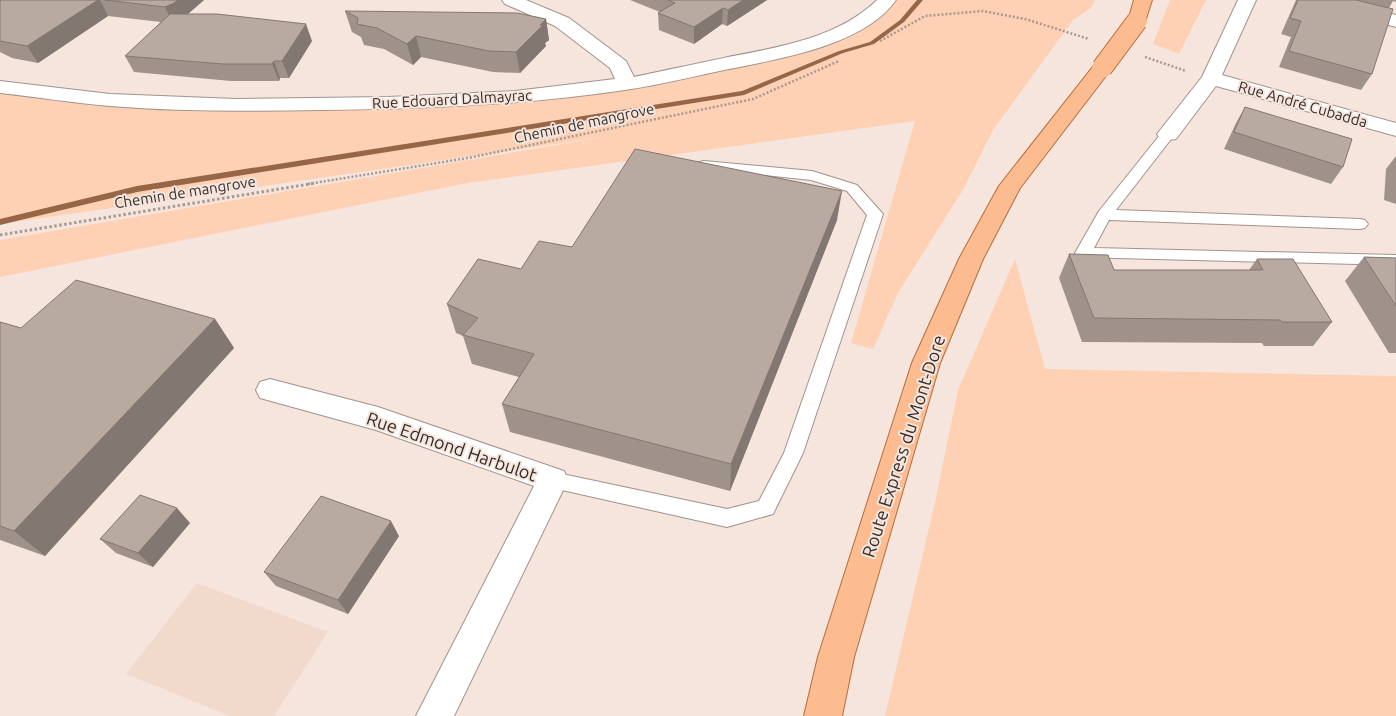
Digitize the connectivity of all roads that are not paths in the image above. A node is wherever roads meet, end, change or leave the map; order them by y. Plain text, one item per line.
1 (511, 0) edge
2 (887, 0) edge
3 (1144, 0) edge
4 (1247, 0) edge
5 (1313, 0) edge
6 (1396, 21) edge
7 (1211, 78) junction
8 (627, 84) junction
9 (0, 87) edge
10 (1396, 130) edge
11 (1168, 134) joint
12 (688, 164) edge
13 (1104, 215) junction
14 (1360, 224) dead end
15 (1396, 260) edge
16 (270, 390) dead end
17 (553, 480) junction
18 (435, 716) edge
19 (823, 716) edge

1 - 8 street
2 - 8 street, Rue Edouard Dalmayrac
3 - 19 main road, Route Express du Mont-Dore, bridge
4 - 7 street
5 - 6 street
7 - 10 street, Rue André Cubadda
7 - 11 street
8 - 9 street, Rue Edouard Dalmayrac
11 - 13 lane
12 - 17 lane
13 - 14 lane
13 - 15 lane
16 - 17 street, Rue Edmond Harbulot
17 - 18 street, Rue Edmond Harbulot

